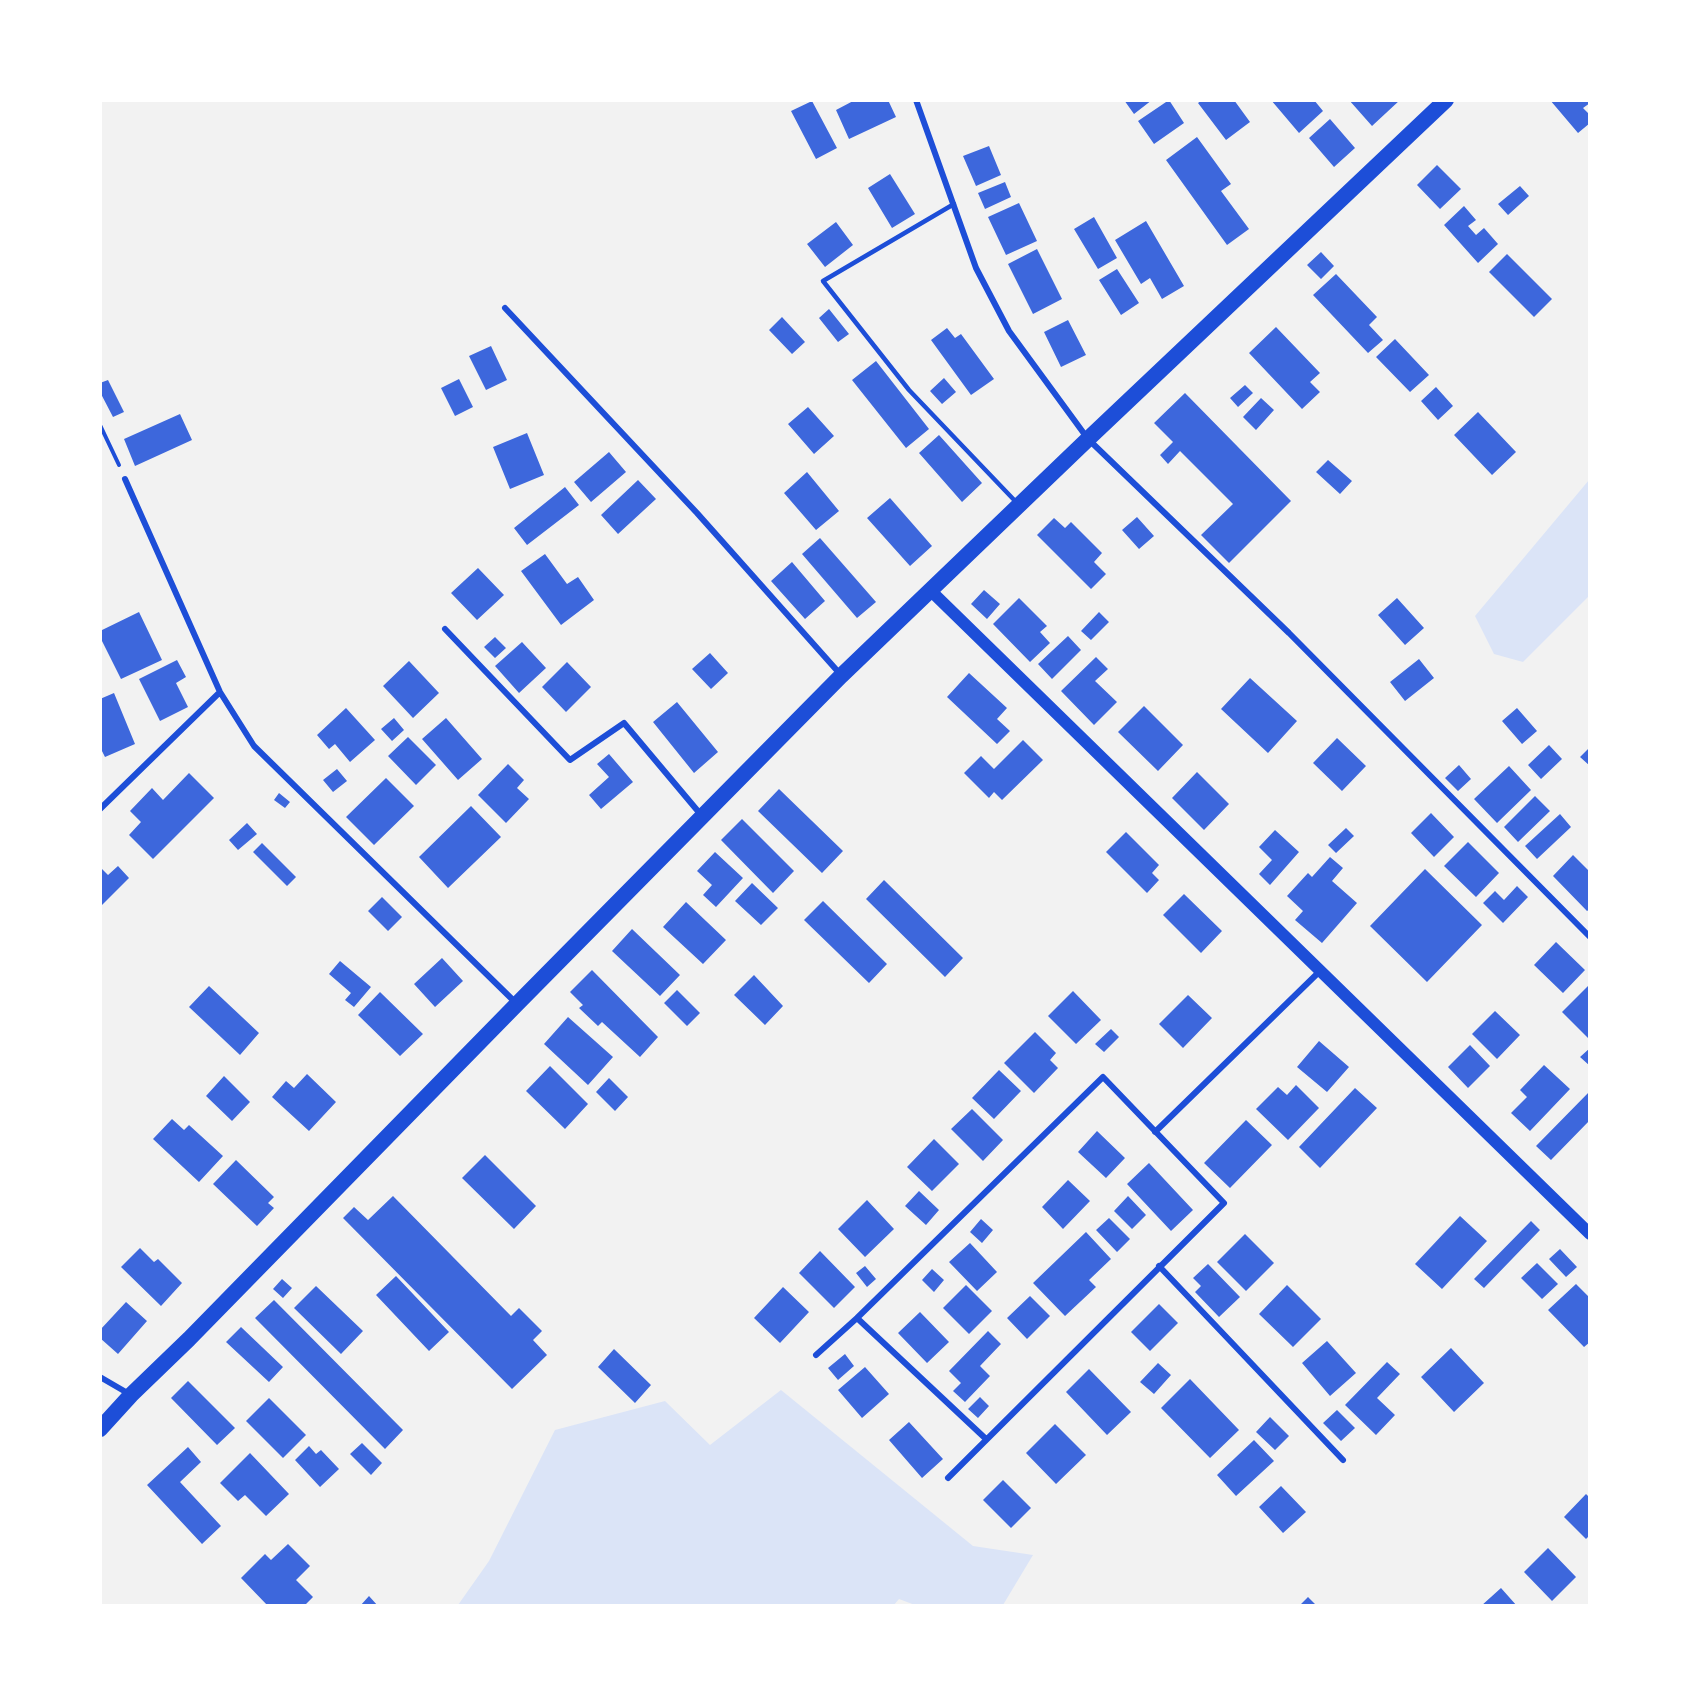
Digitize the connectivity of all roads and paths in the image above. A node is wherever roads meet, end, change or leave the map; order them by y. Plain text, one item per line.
1 (916, 100) edge
2 (1446, 100) edge
3 (954, 204) junction
4 (506, 308) dead end
5 (100, 425) edge
6 (1088, 439) junction
7 (125, 479) joint
8 (1019, 505) junction
9 (930, 590) junction
10 (445, 629) dead end
11 (842, 676) junction
12 (220, 692) junction
13 (100, 808) edge
14 (702, 816) junction
15 (1590, 937) edge
16 (1320, 970) junction
17 (517, 1004) junction
18 (1155, 1132) junction
19 (1590, 1234) edge
20 (1159, 1266) junction
21 (857, 1318) junction
22 (816, 1355) dead end
23 (100, 1377) edge
24 (131, 1395) junction
25 (100, 1429) edge
26 (986, 1439) junction
27 (1343, 1460) dead end
28 (948, 1478) dead end

1 - 3 street
2 - 6 highway
3 - 6 street
3 - 8 lane
4 - 11 street
5 - 7 path
6 - 8 highway
6 - 15 street
7 - 12 street
8 - 9 highway
9 - 11 highway
9 - 16 main road
10 - 14 street
11 - 14 highway
12 - 13 street
12 - 17 street
14 - 17 highway
16 - 18 street
16 - 19 main road
17 - 24 highway
18 - 20 street
18 - 21 street
20 - 26 street
20 - 27 street
21 - 22 street
21 - 26 street
23 - 24 street
24 - 25 highway
26 - 28 street

